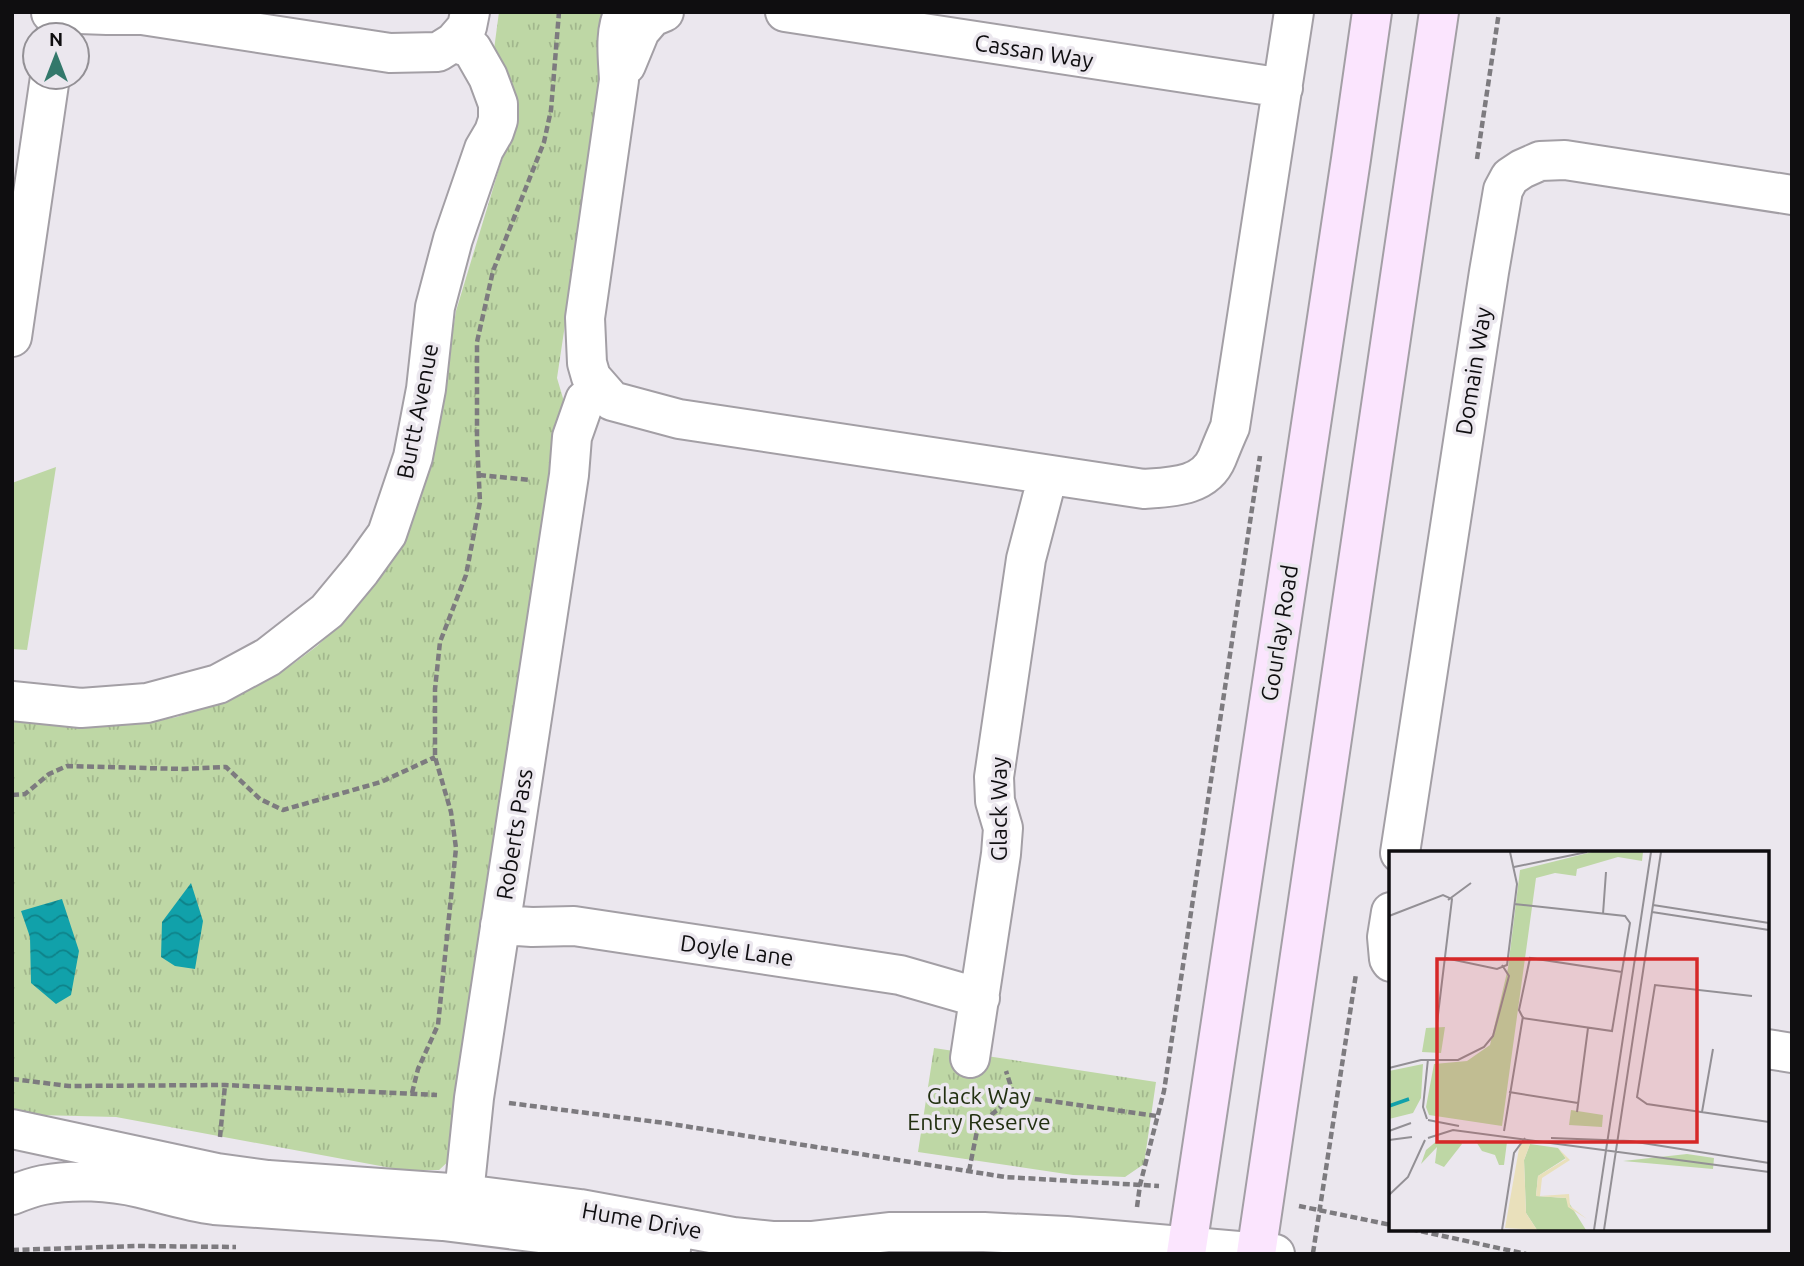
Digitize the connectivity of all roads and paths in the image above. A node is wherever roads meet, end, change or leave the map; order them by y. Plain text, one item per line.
1 (486, 12) edge
2 (559, 12) edge
3 (625, 12) edge
4 (664, 12) edge
5 (785, 12) edge
6 (1294, 12) edge
7 (1372, 12) edge
8 (1440, 12) edge
9 (51, 13) edge
10 (139, 13) edge
11 (463, 41) edge
12 (619, 80) junction
13 (1283, 89) junction
14 (48, 91) edge
15 (1792, 195) edge
16 (12, 337) edge
17 (594, 400) junction
18 (1260, 455) dead end
19 (1038, 474) junction
20 (479, 475) junction
21 (568, 479) junction
22 (12, 701) edge
23 (435, 757) junction
24 (12, 795) edge
25 (1400, 851) edge
26 (502, 915) junction
27 (1389, 924) edge
28 (1389, 960) edge
29 (981, 987) junction
30 (1769, 1049) edge
31 (1792, 1053) edge
32 (987, 1061) joint
33 (12, 1079) edge
34 (412, 1093) junction
35 (1014, 1096) junction
36 (474, 1098) junction
37 (1157, 1116) junction
38 (12, 1129) edge
39 (969, 1171) junction
40 (1140, 1185) junction
41 (464, 1194) junction
42 (12, 1195) edge
43 (1321, 1210) dead end
44 (1420, 1231) edge
45 (516, 1241) edge
46 (1132, 1242) junction
47 (211, 1246) dead end
48 (603, 1248) edge
49 (12, 1250) edge
50 (1186, 1250) edge
51 (1262, 1253) edge
52 (697, 1254) edge
53 (1313, 1254) edge
54 (1525, 1254) edge

1 - 11 street
2 - 20 path
3 - 12 street
4 - 12 street
5 - 13 street, Cassan Way
6 - 13 street
7 - 50 main road, Gourlay Road
8 - 51 main road
9 - 10 street
10 - 11 street
11 - 22 street, Burtt Avenue
12 - 17 street
13 - 19 street
14 - 16 street
15 - 25 street, Domain Way
17 - 19 street
17 - 21 street, Roberts Pass
18 - 37 path
19 - 29 street, Glack Way
20 - 21 path
20 - 23 path
21 - 26 street, Roberts Pass
23 - 24 path
23 - 34 path
26 - 29 street, Doyle Lane
26 - 36 street, Roberts Pass
27 - 28 street
29 - 32 street, Glack Way
30 - 31 street
32 - 35 path
33 - 34 path
34 - 36 path
35 - 37 path
35 - 39 path
36 - 39 path
36 - 41 street, Roberts Pass
37 - 40 path
38 - 41 street, Hume Drive
39 - 40 path
40 - 46 path
41 - 46 street, Hume Drive
42 - 45 street, Hume Drive
43 - 53 path
44 - 54 path
45 - 48 street, Hume Drive
46 - 50 street, Hume Drive
47 - 49 path
48 - 52 street, Hume Drive
50 - 51 street, Hume Drive

